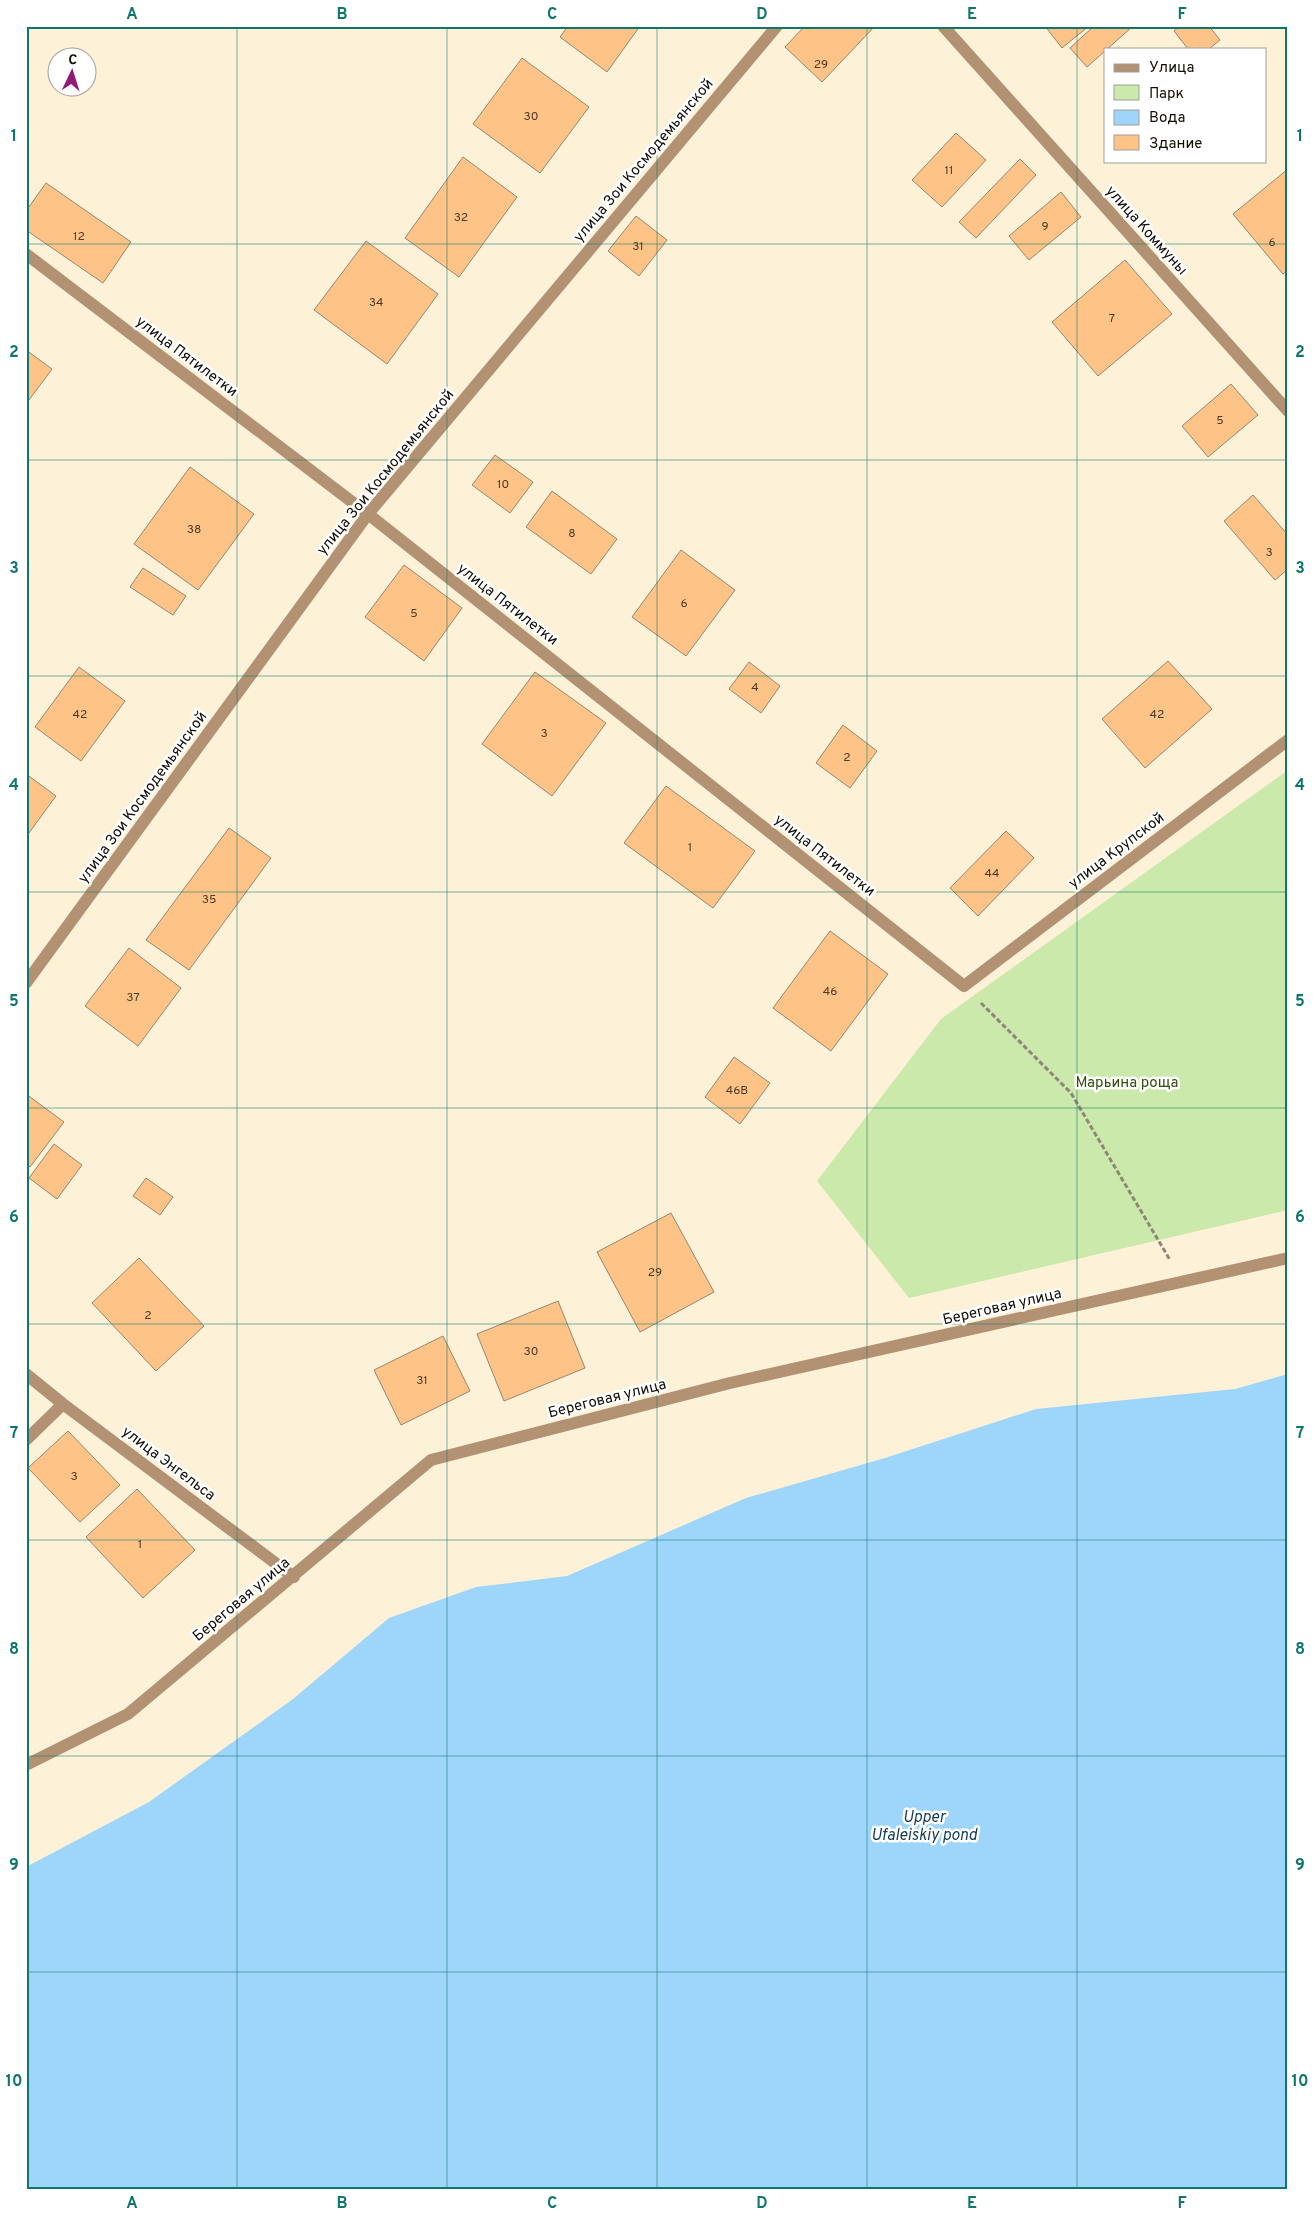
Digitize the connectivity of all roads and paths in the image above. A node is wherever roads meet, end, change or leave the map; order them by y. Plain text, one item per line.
1 (776, 26) edge
2 (943, 26) edge
3 (26, 254) edge
4 (1288, 411) edge
5 (368, 514) junction
6 (1288, 740) edge
7 (26, 983) edge
8 (964, 986) junction
9 (1288, 1258) edge
10 (1183, 1282) junction
11 (26, 1374) edge
12 (63, 1404) junction
13 (26, 1440) edge
14 (294, 1577) junction
15 (26, 1765) edge

1 - 5 street, улица Зои Космодемьянской
2 - 4 street, улица Коммуны
3 - 5 street, улица Пятилетки
5 - 7 street, улица Зои Космодемьянской
5 - 8 street, улица Пятилетки
6 - 8 street, улица Крупской
8 - 10 path
9 - 10 street, Береговая улица
10 - 14 street, Береговая улица
11 - 12 street, улица Энгельса
12 - 13 street
12 - 14 street, улица Энгельса
14 - 15 street, Береговая улица

